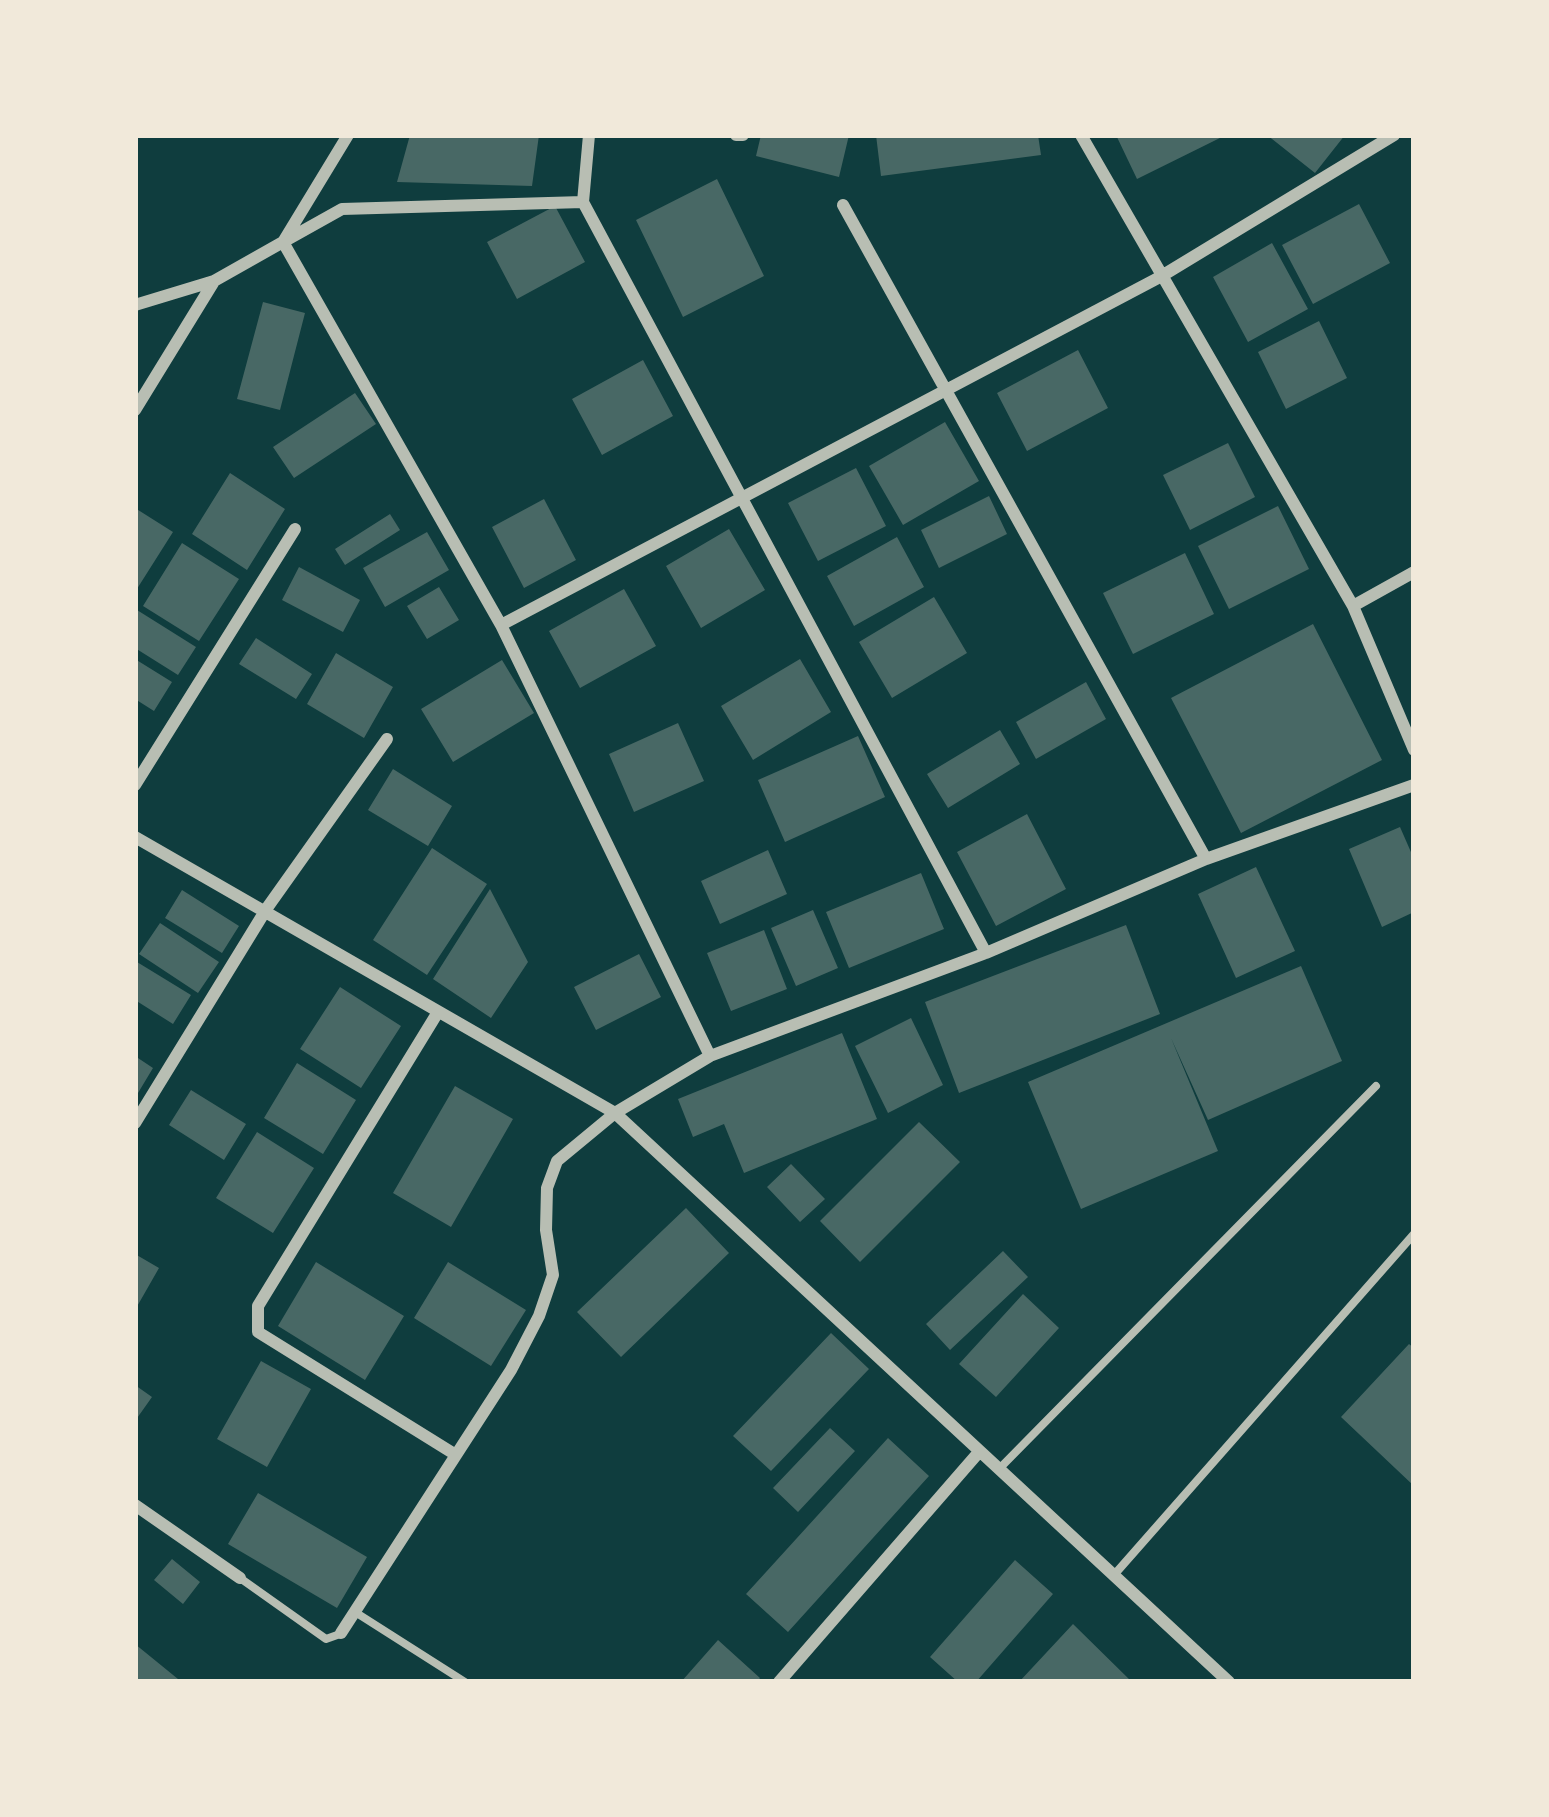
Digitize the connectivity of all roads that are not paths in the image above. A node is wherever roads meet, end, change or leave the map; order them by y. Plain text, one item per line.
1 (348, 135) edge
2 (590, 135) edge
3 (1081, 135) edge
4 (1394, 135) edge
5 (583, 202) junction
6 (843, 205) dead end
7 (283, 242) junction
8 (1160, 277) junction
9 (214, 281) junction
10 (135, 305) edge
11 (945, 388) junction
12 (135, 410) edge
13 (743, 494) junction
14 (295, 530) dead end
15 (1414, 572) edge
16 (1353, 606) junction
17 (501, 626) junction
18 (387, 739) dead end
19 (1414, 750) edge
20 (135, 784) edge
21 (1414, 785) edge
22 (135, 837) edge
23 (1206, 859) junction
24 (267, 908) junction
25 (986, 953) junction
26 (438, 1012) junction
27 (710, 1056) junction
28 (1376, 1086) dead end
29 (615, 1113) junction
30 (135, 1123) edge
31 (1414, 1234) edge
32 (979, 1452) junction
33 (456, 1456) junction
34 (998, 1470) junction
35 (135, 1505) edge
36 (1113, 1576) junction
37 (240, 1578) joint
38 (355, 1612) junction
39 (341, 1633) joint
40 (465, 1682) edge
41 (779, 1682) edge
42 (1229, 1682) edge

1 - 7 street
2 - 5 street
3 - 8 street
4 - 8 street
5 - 7 street
5 - 13 street
6 - 11 street
7 - 9 street
7 - 17 street
8 - 11 street
8 - 16 street
9 - 10 street
9 - 12 street
11 - 13 street
11 - 23 street
13 - 17 street
13 - 25 street
14 - 20 street
15 - 16 street
16 - 19 street
17 - 27 street
18 - 24 street
21 - 23 street
22 - 24 street
23 - 25 street
24 - 26 street
24 - 30 street
25 - 27 street
26 - 29 street
26 - 33 street
27 - 29 street
28 - 34 lane
29 - 32 street
29 - 33 street
31 - 36 lane
32 - 34 street
32 - 41 street
33 - 38 street
34 - 36 street
35 - 37 street
36 - 42 street
37 - 39 lane
38 - 39 street
38 - 40 lane

